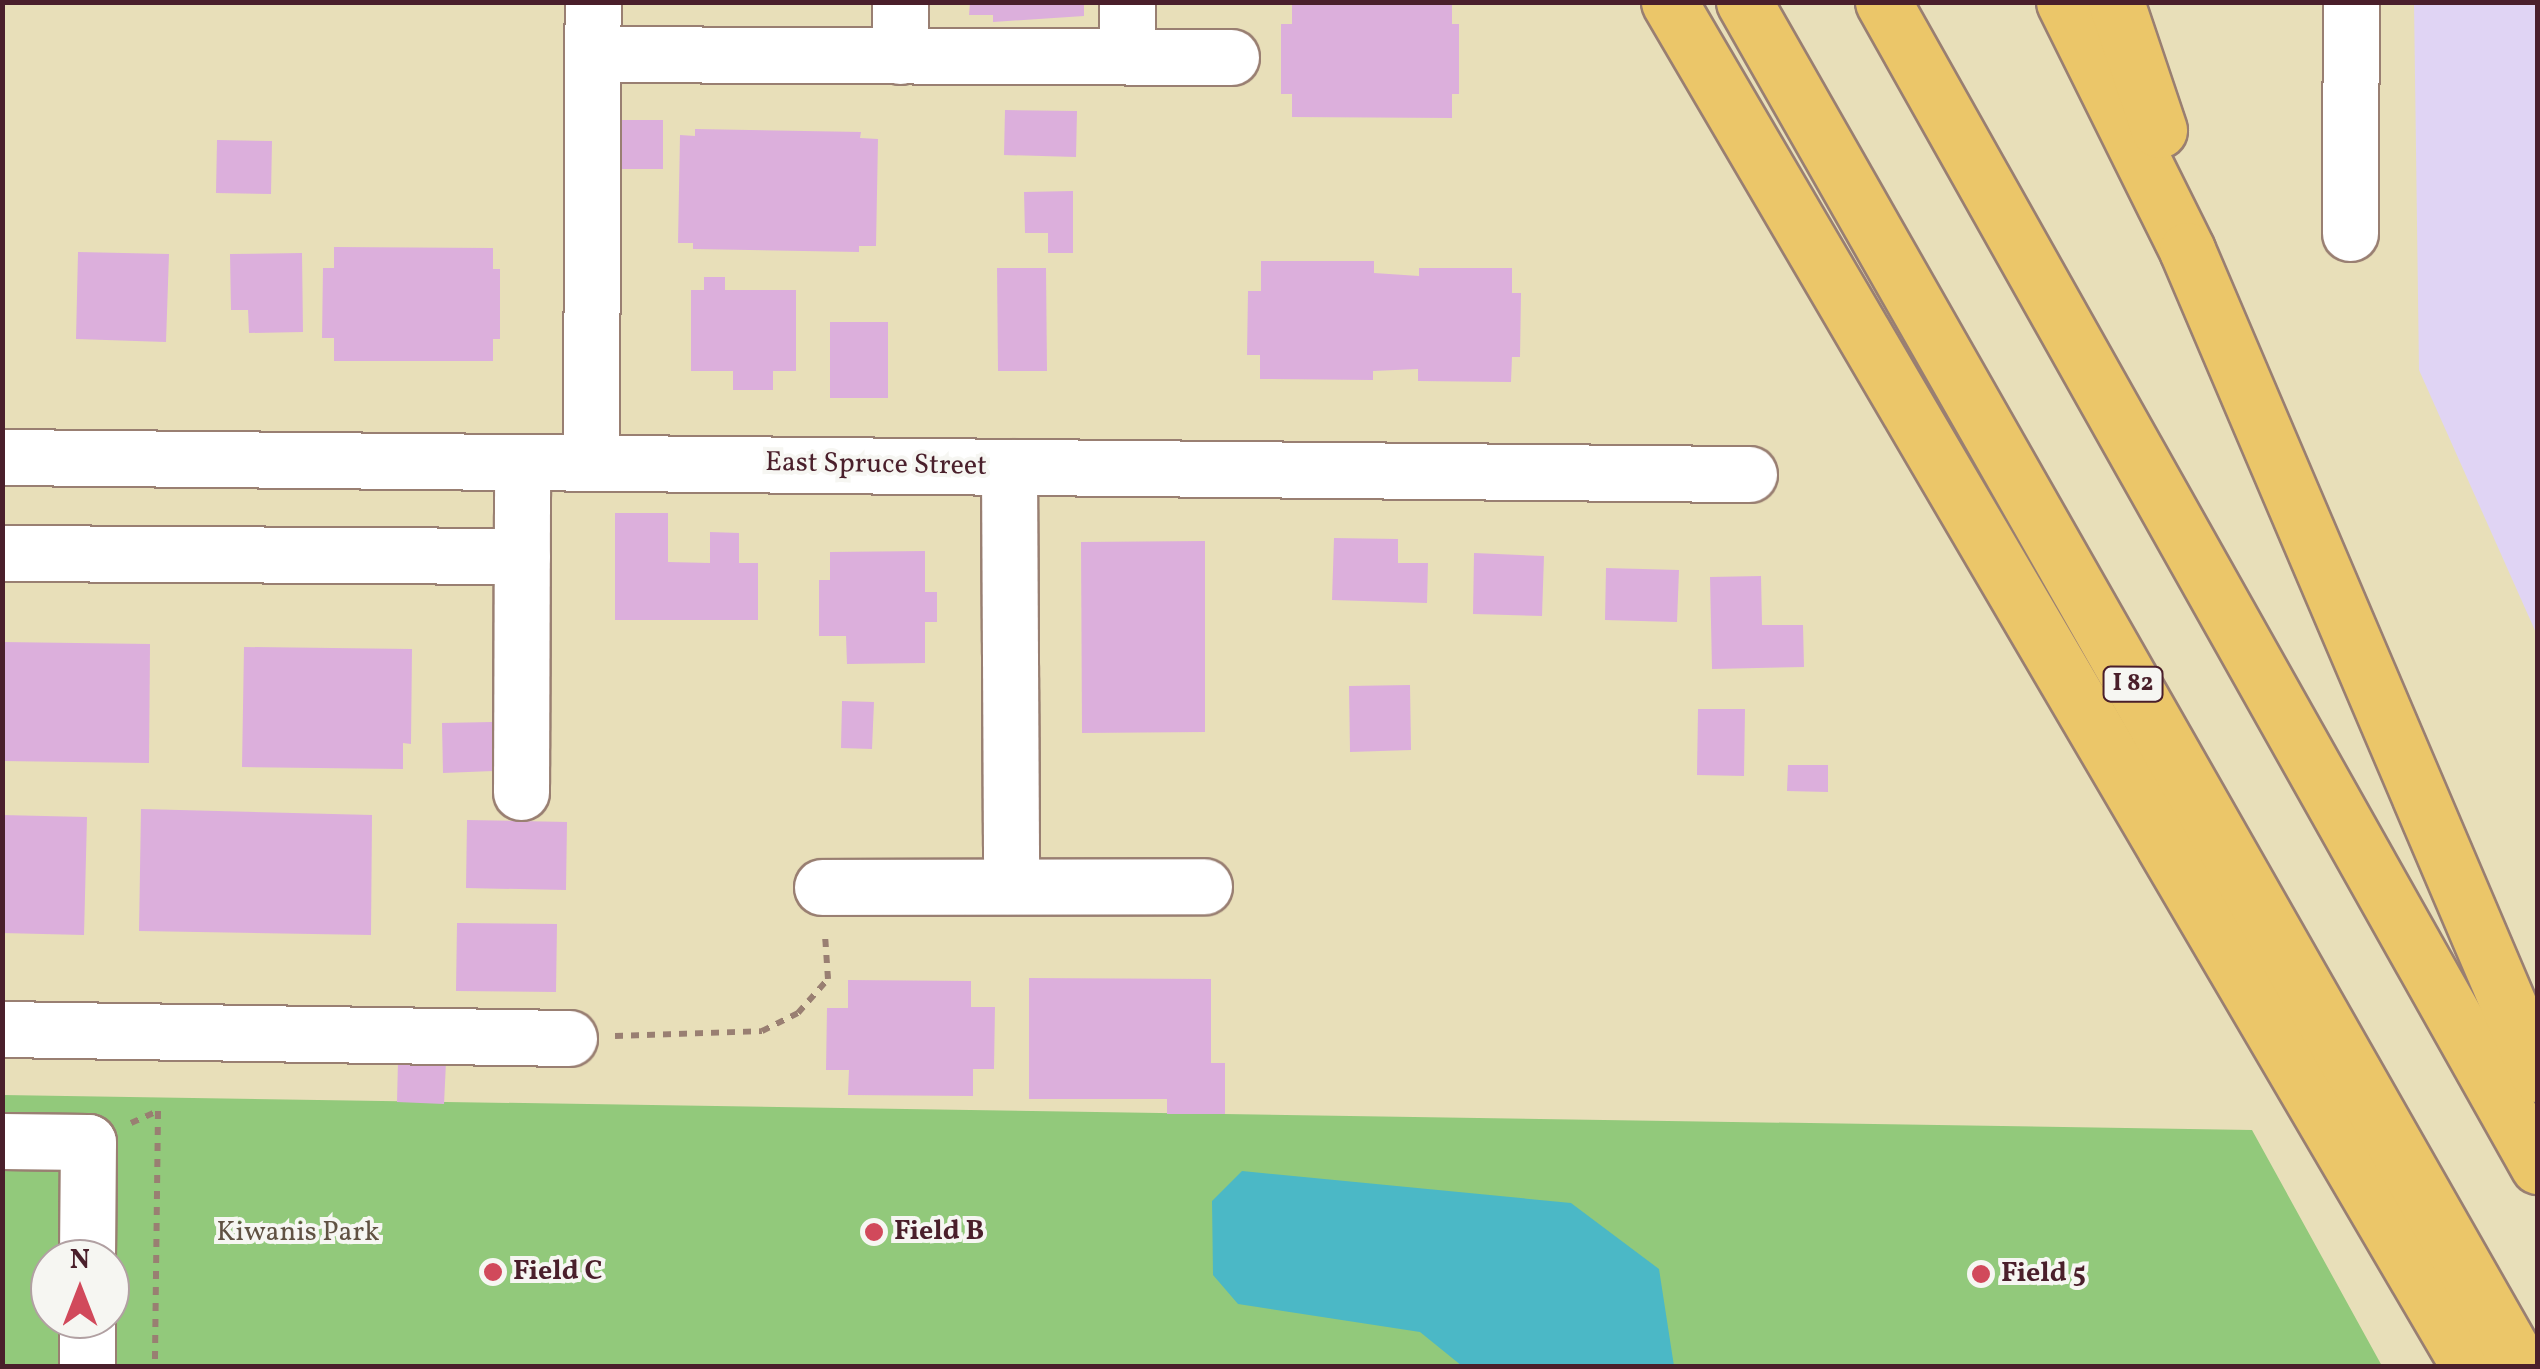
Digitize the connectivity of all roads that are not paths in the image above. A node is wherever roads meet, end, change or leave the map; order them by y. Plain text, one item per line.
1 (1127, 2) edge
2 (1652, 2) edge
3 (1669, 2) edge
4 (1744, 2) edge
5 (1883, 2) edge
6 (2064, 2) edge
7 (2116, 2) edge
8 (2351, 2) edge
9 (593, 28) edge
10 (900, 29) edge
11 (1127, 56) junction
12 (1231, 57) dead end
13 (1715, 83) junction
14 (2350, 233) dead end
15 (2186, 250) junction
16 (2, 457) edge
17 (522, 462) junction
18 (591, 462) junction
19 (1009, 467) junction
20 (1749, 474) dead end
21 (2, 553) edge
22 (522, 556) junction
23 (520, 792) dead end
24 (1011, 886) junction
25 (1204, 886) dead end
26 (822, 887) road end
27 (2, 1029) edge
28 (568, 1038) road end
29 (2538, 1074) edge
30 (2, 1141) edge
31 (2538, 1166) edge
32 (88, 1239) edge
33 (87, 1339) edge
34 (87, 1366) edge
35 (2468, 1366) edge
36 (2521, 1366) edge

1 - 11 street
2 - 13 highway
3 - 13 highway
4 - 36 highway, I 82
5 - 31 highway
6 - 15 highway
7 - 15 highway
8 - 14 street
9 - 10 street
9 - 18 street
10 - 11 street
11 - 12 street
13 - 35 highway
15 - 29 highway
16 - 17 street, East Spruce Street
17 - 18 street, East Spruce Street
17 - 22 street
18 - 19 street, East Spruce Street
19 - 20 street, East Spruce Street
19 - 24 street
21 - 22 street
22 - 23 street
24 - 25 street
24 - 26 street
27 - 28 street
30 - 32 street
33 - 34 street

